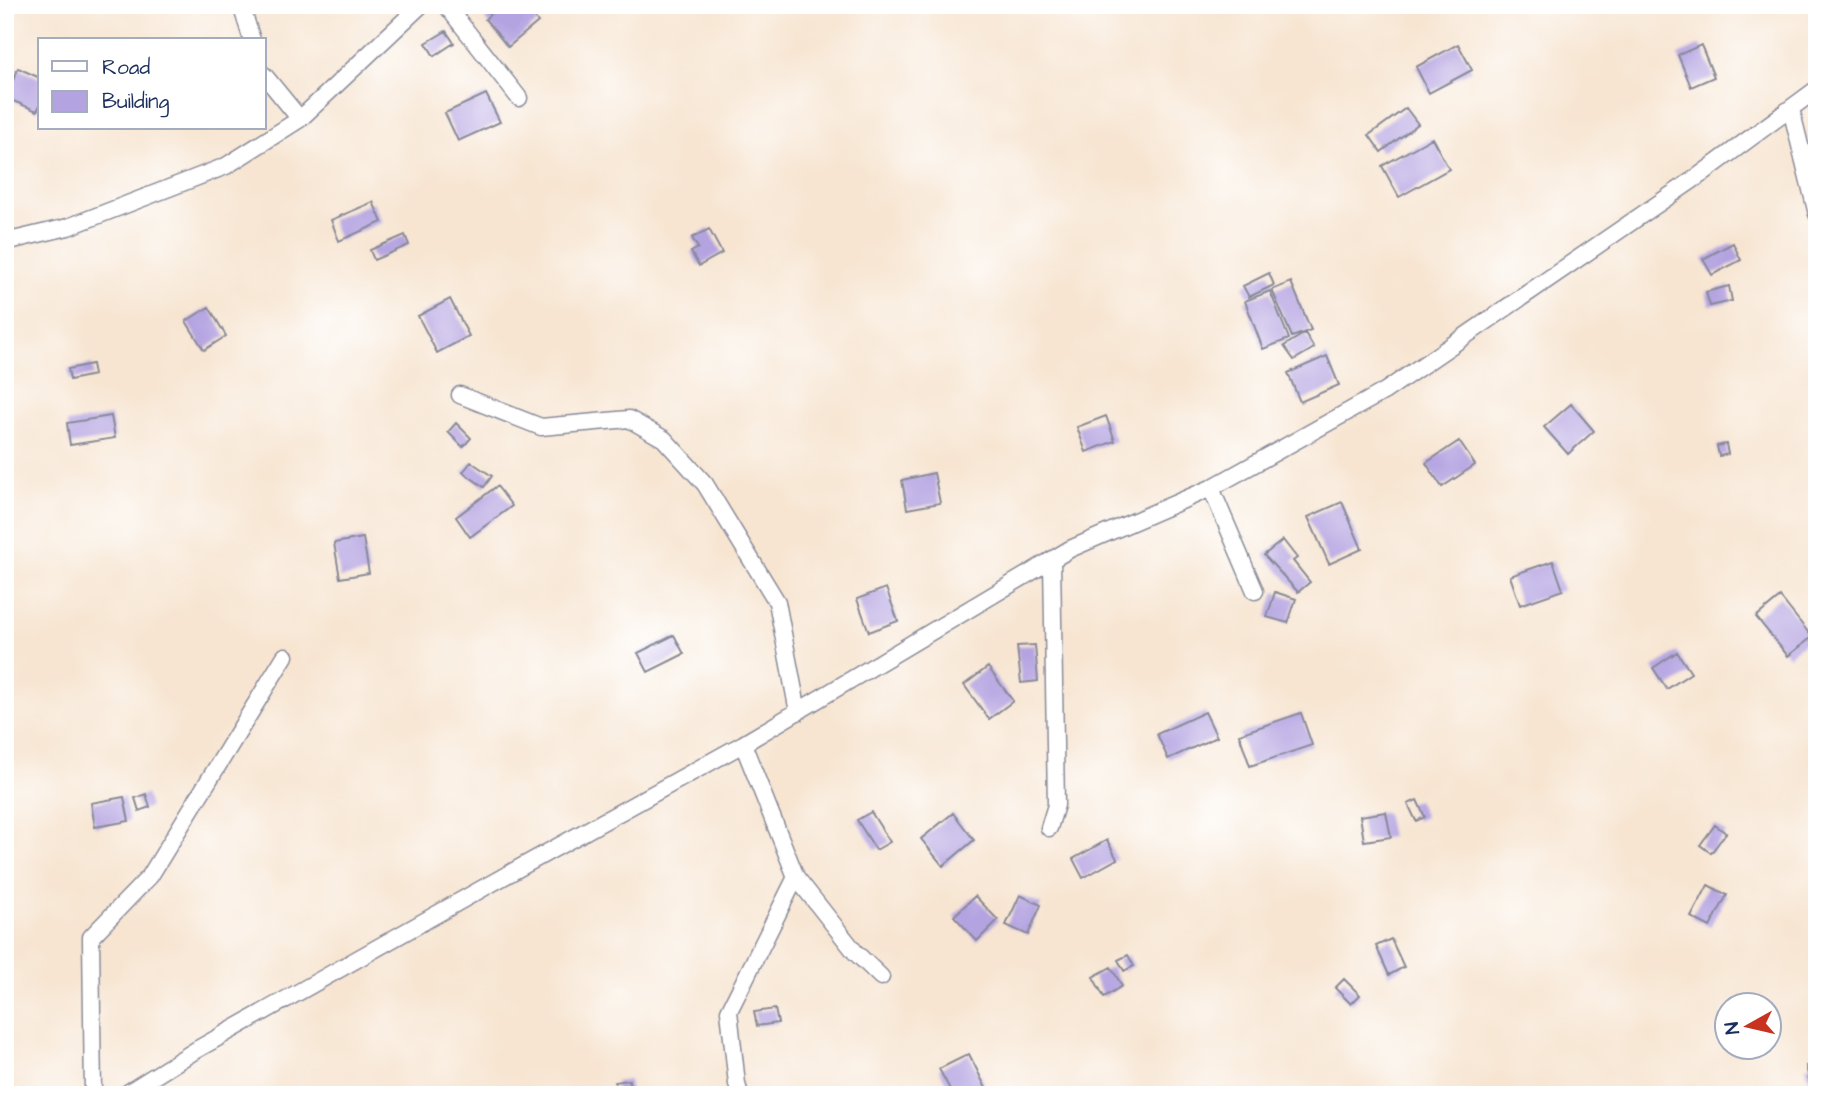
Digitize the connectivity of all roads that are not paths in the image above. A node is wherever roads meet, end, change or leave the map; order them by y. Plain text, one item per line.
1 (241, 5) edge
2 (421, 5) edge
3 (446, 5) edge
4 (251, 38) edge
5 (266, 77) edge
6 (1817, 89) edge
7 (519, 98) dead end
8 (1791, 109) junction
9 (300, 119) junction
10 (1817, 214) edge
11 (5, 243) edge
12 (460, 395) dead end
13 (1211, 488) junction
14 (1052, 560) junction
15 (1255, 591) dead end
16 (285, 656) dead end
17 (798, 712) junction
18 (743, 744) junction
19 (1049, 828) dead end
20 (796, 877) junction
21 (881, 977) dead end
22 (93, 1095) edge
23 (124, 1095) edge
24 (740, 1095) edge

1 - 4 street
2 - 9 street
3 - 7 street
5 - 9 street
6 - 8 street
8 - 10 street
8 - 13 street
9 - 11 street
12 - 17 street
13 - 14 street
13 - 15 street
14 - 17 street
14 - 19 street
16 - 22 street
17 - 18 street
18 - 20 street
18 - 23 street
20 - 21 street
20 - 24 street

